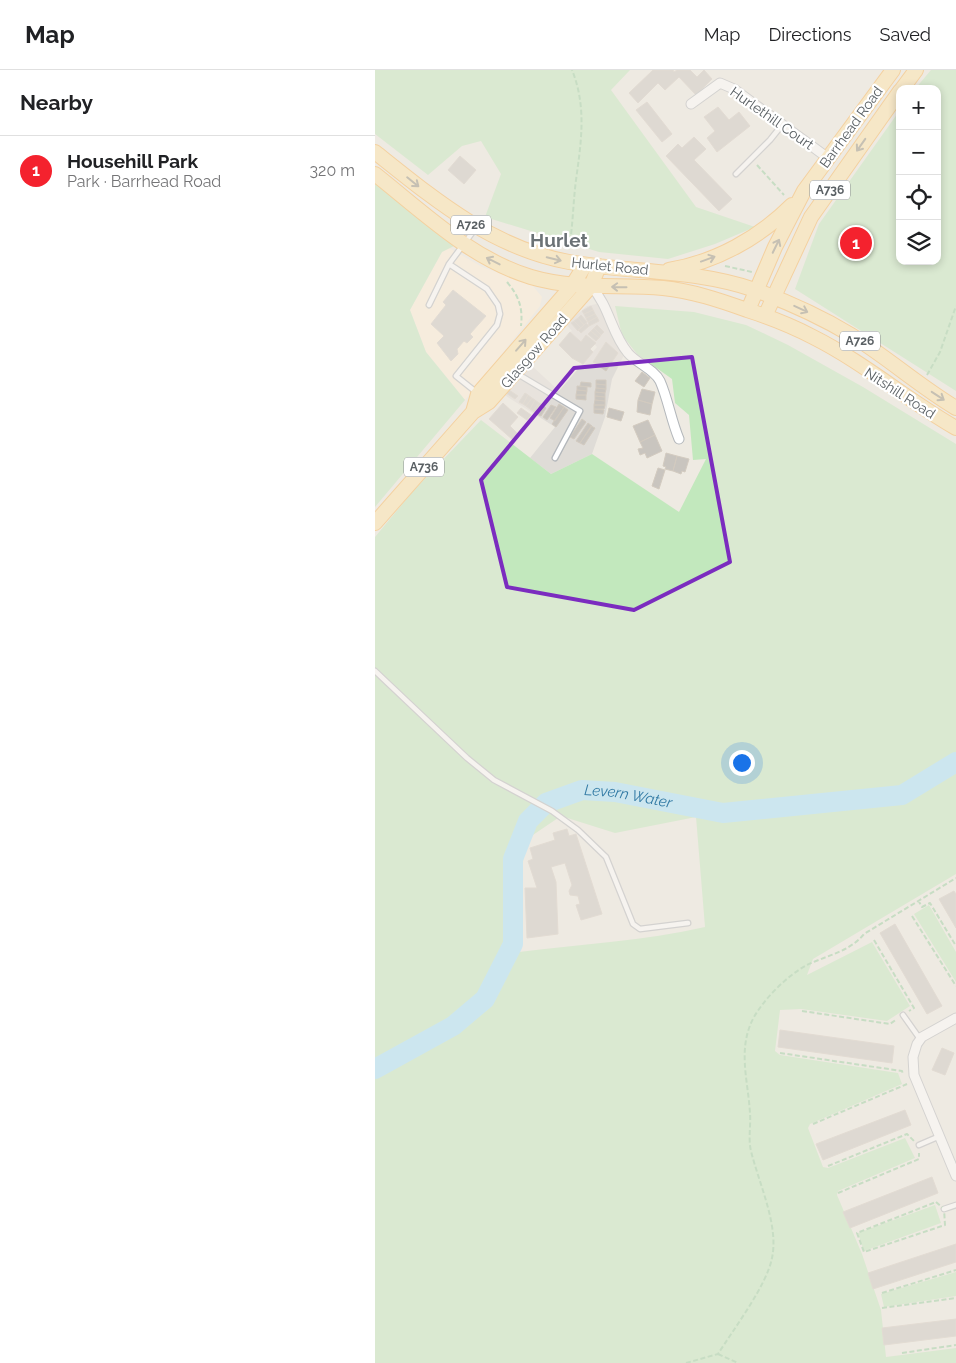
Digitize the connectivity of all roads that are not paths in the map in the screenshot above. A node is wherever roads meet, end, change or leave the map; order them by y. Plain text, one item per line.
1 (893, 70) edge
2 (916, 70) edge
3 (905, 85) edge
4 (896, 97) edge
5 (691, 104) dead end
6 (862, 111) junction
7 (878, 122) junction
8 (782, 125) junction
9 (375, 152) edge
10 (827, 158) junction
11 (375, 174) edge
12 (736, 174) dead end
13 (793, 208) junction
14 (810, 219) junction
15 (476, 228) junction
16 (464, 244) junction
17 (449, 264) junction
18 (592, 265) junction
19 (661, 271) junction
20 (572, 286) junction
21 (591, 286) junction
22 (756, 291) junction
23 (774, 298) junction
24 (429, 304) dead end
25 (748, 310) junction
26 (765, 316) junction
27 (503, 365) junction
28 (516, 372) junction
29 (484, 398) junction
30 (956, 408) edge
31 (956, 428) edge
32 (679, 439) dead end
33 (555, 458) dead end
34 (375, 523) edge
35 (375, 672) edge
36 (688, 924) dead end
37 (903, 1015) road end
38 (956, 1018) edge
39 (920, 1040) junction
40 (940, 1136) junction
41 (919, 1146) road end
42 (956, 1176) edge
43 (956, 1205) edge
44 (944, 1209) road end

1 - 6 main road, Barrhead Road / A736
2 - 3 main road, Barrhead Road / A736
4 - 7 main road, Barrhead Road / A736
5 - 8 street, Hurlethill Court
6 - 7 main road
6 - 10 main road, Barrhead Road / A736
7 -> 14 main road, Barrhead Road / A736
8 - 10 street, Hurlethill Court
8 - 12 lane
9 -> 15 main road, Hurlet Road / A726
10 - 13 main road, Barrhead Road / A736
11 - 16 main road, Hurlet Road / A726
13 - 14 main road
19 -> 13 main road, A736
22 -> 13 main road, A736
14 - 23 main road, Barrhead Road / A736
15 - 16 lane
15 -> 18 main road, Hurlet Road / A726
16 - 17 lane
20 -> 16 main road, Hurlet Road / A726
17 - 24 lane
17 - 29 lane
18 - 19 main road, Hurlet Road / A726
18 - 20 main road, Glasgow Road
18 - 21 main road, Glasgow Road
19 - 22 main road, Hurlet Road / A726
20 - 21 main road, Hurlet Road / A726
27 -> 20 main road, Glasgow Road / A736
25 -> 21 main road, Hurlet Road / A726
21 - 28 main road, Glasgow Road / A736
21 - 32 street
22 - 23 main road, Nitshill Road / A726
22 - 25 main road
23 - 26 main road, Barrhead Road
23 -> 30 main road, Nitshill Road / A726
25 - 26 main road, A726
26 - 31 main road, Nitshill Road / A726
27 - 28 lane
27 - 29 main road, Glasgow Road / A736
28 - 29 main road, Glasgow Road / A736
28 - 33 lane
29 - 34 main road, Glasgow Road / A736
35 - 36 lane
37 - 39 lane
38 - 39 street
39 - 40 street
40 - 41 lane
40 - 42 street
43 - 44 lane

